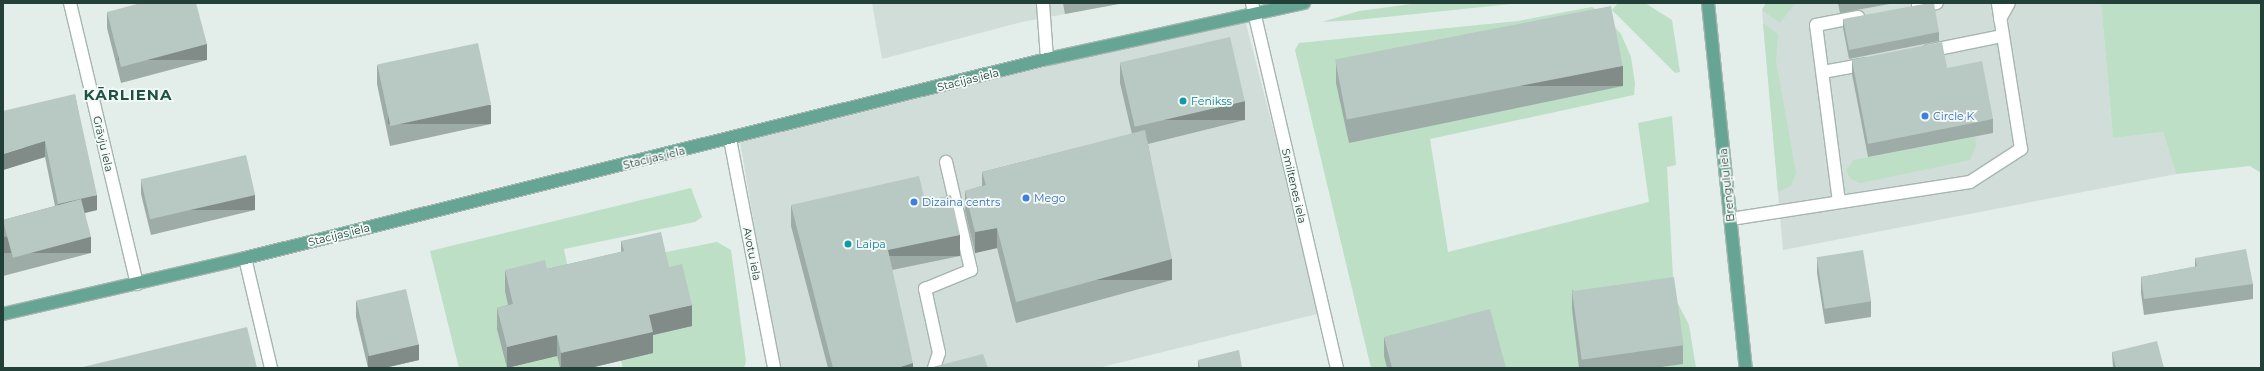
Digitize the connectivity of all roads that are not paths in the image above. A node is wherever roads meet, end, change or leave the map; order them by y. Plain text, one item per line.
1 (70, 3) edge
2 (1043, 3) edge
3 (1304, 3) edge
4 (1708, 3) edge
5 (1937, 3) edge
6 (1998, 3) edge
7 (2009, 3) edge
8 (1906, 8) edge
9 (1253, 9) edge
10 (1869, 16) edge
11 (2000, 19) junction
12 (2002, 36) junction
13 (1916, 54) edge
14 (1047, 60) junction
15 (1877, 61) edge
16 (1823, 72) junction
17 (730, 139) junction
18 (946, 162) dead end
19 (1839, 202) junction
20 (1731, 219) junction
21 (245, 258) junction
22 (137, 284) junction
23 (3, 314) edge
24 (271, 368) edge
25 (774, 368) edge
26 (934, 368) edge
27 (1337, 368) edge
28 (1746, 368) edge

1 - 22 street, Grāvju iela
2 - 14 street
3 - 9 main road, Stacijas iela
4 - 20 main road, Brenguļu iela
5 - 8 street
6 - 11 street
7 - 11 street
9 - 14 main road, Stacijas iela
9 - 27 street, Smiltenes iela
10 - 16 street
11 - 12 street
12 - 13 street
12 - 19 street
14 - 17 main road, Stacijas iela
15 - 16 street
16 - 19 street
17 - 21 main road, Stacijas iela
17 - 25 street, Avotu iela
18 - 26 street
19 - 20 street
20 - 28 main road, Brenguļu iela
21 - 22 main road, Stacijas iela
21 - 24 street
22 - 23 main road, Stacijas iela

